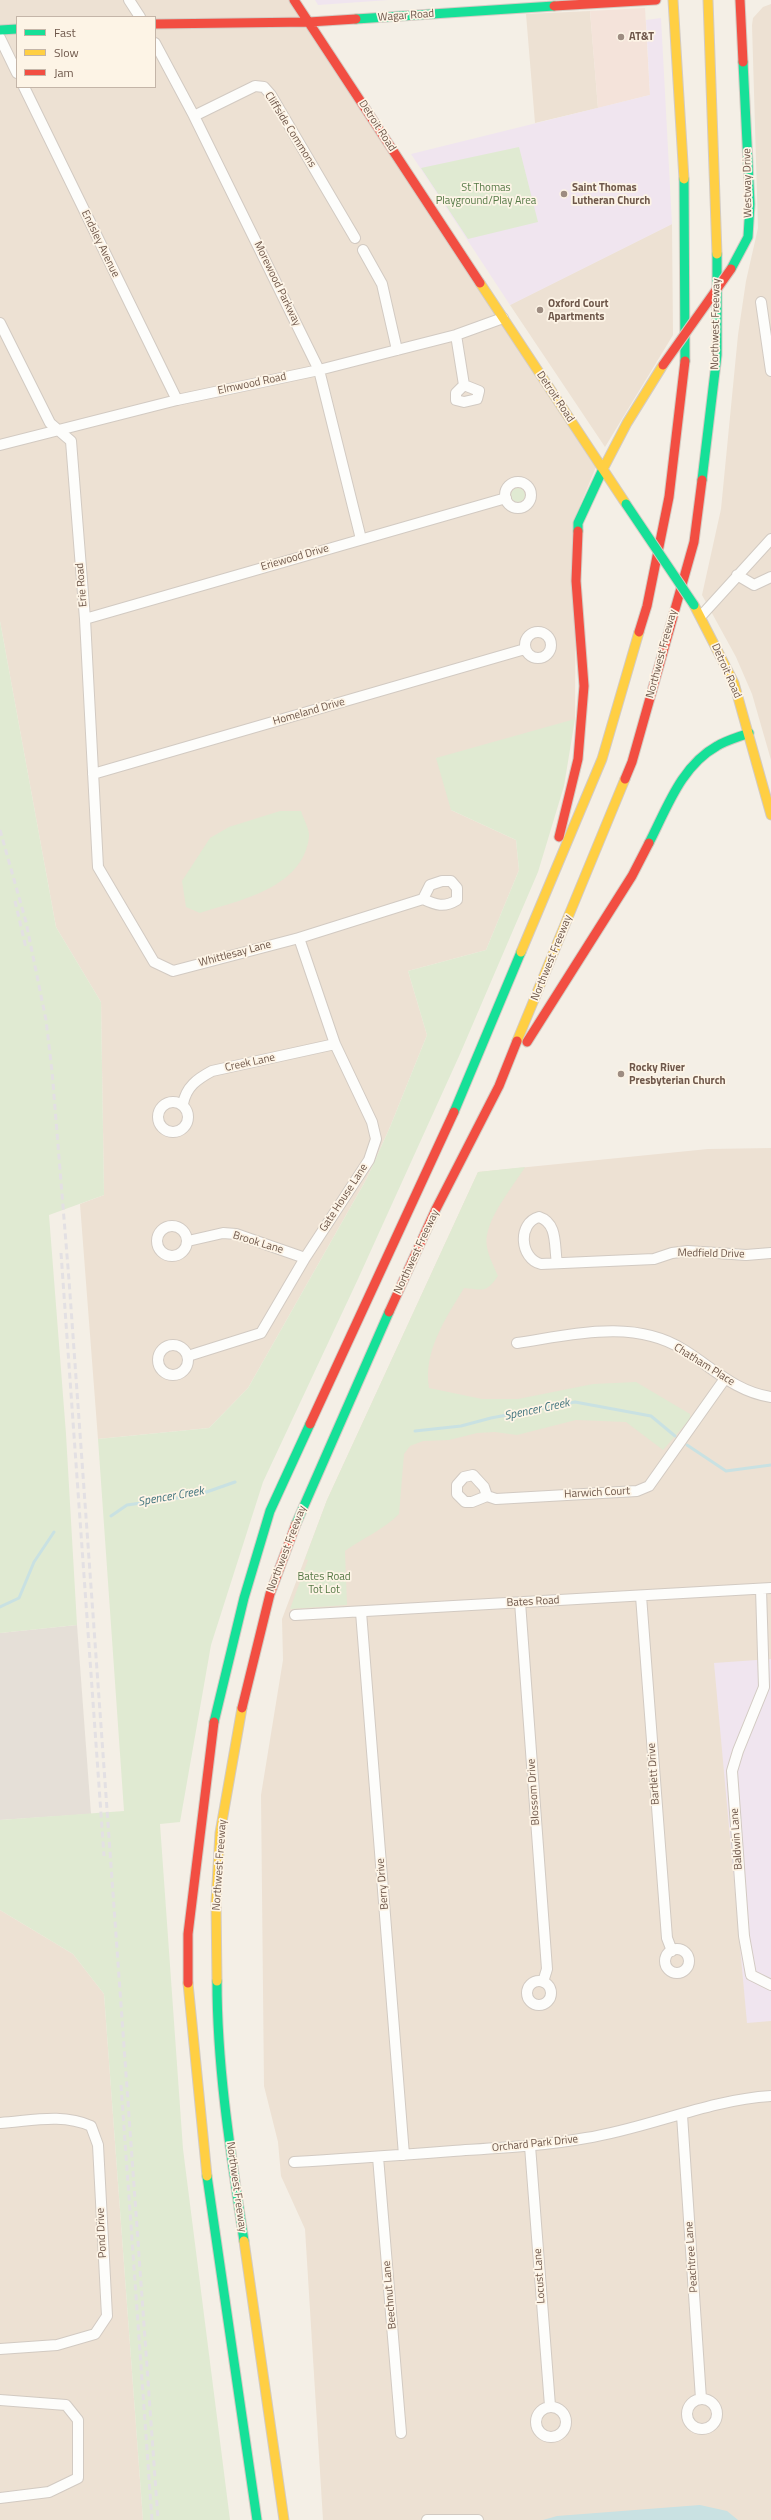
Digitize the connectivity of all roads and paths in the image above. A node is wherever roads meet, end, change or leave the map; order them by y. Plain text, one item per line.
1 (129, 0) edge
2 (294, 0) edge
3 (651, 0) edge
4 (656, 0) edge
5 (673, 0) edge
6 (708, 0) edge
7 (740, 0) edge
8 (139, 16) edge
9 (309, 22) junction
10 (156, 24) edge
11 (16, 29) edge
12 (0, 30) edge
13 (0, 38) edge
14 (156, 45) edge
15 (16, 71) edge
16 (24, 88) edge
17 (194, 116) junction
18 (355, 238) dead end
19 (363, 250) dead end
20 (761, 302) dead end
21 (503, 318) junction
22 (0, 323) edge
23 (456, 335) junction
24 (397, 350) junction
25 (319, 370) junction
26 (771, 371) edge
27 (464, 385) dead end
28 (177, 400) junction
29 (61, 431) junction
30 (0, 445) edge
31 (602, 469) junction
32 (506, 498) dead end
33 (361, 539) junction
34 (771, 539) edge
35 (737, 575) junction
36 (771, 577) edge
37 (701, 616) junction
38 (85, 619) junction
39 (525, 649) dead end
40 (749, 732) junction
41 (93, 774) junction
42 (771, 815) edge
43 (98, 867) joint
44 (544, 896) junction
45 (423, 900) dead end
46 (299, 938) junction
47 (334, 1044) junction
48 (500, 1086) junction
49 (183, 1104) dead end
50 (188, 1241) dead end
51 (771, 1253) edge
52 (305, 1258) junction
53 (557, 1263) junction
54 (517, 1343) dead end
55 (188, 1356) dead end
56 (724, 1380) junction
57 (771, 1397) edge
58 (487, 1496) dead end
59 (766, 1588) edge
60 (641, 1596) junction
61 (520, 1602) junction
62 (361, 1612) junction
63 (295, 1615) dead end
64 (768, 1688) edge
65 (672, 1951) dead end
66 (543, 1982) dead end
67 (771, 1985) edge
68 (771, 2096) edge
69 (682, 2115) junction
70 (0, 2124) edge
71 (530, 2146) junction
72 (404, 2155) junction
73 (378, 2157) junction
74 (294, 2162) dead end
75 (0, 2349) edge
76 (702, 2399) dead end
77 (0, 2400) edge
78 (550, 2406) dead end
79 (401, 2433) dead end
80 (0, 2498) edge
81 (257, 2520) edge
82 (284, 2520) edge
83 (427, 2520) edge
84 (478, 2520) edge

1 - 8 street
2 - 9 main road, Detroit Road
3 - 4 main road, Wagar Road
3 - 9 main road, Wagar Road
5 - 44 main road, Northwest Freeway
6 - 48 main road, Northwest Freeway
7 - 31 main road, Westway Drive, bridge
9 - 10 main road, Wagar Road
9 - 21 main road, Detroit Road
11 - 12 main road
13 - 15 street
14 - 17 street, Morewood Parkway
16 - 28 street, Endsley Avenue
17 - 18 street, Cliffside Commons
17 - 25 street, Morewood Parkway
19 - 24 street
20 - 26 street
21 - 23 street, Elmwood Road
21 - 31 main road, Detroit Road
22 - 29 street, Erie Road
23 - 24 street, Elmwood Road
23 - 27 street
24 - 25 street, Elmwood Road
25 - 28 street, Elmwood Road
25 - 33 street, Morewood Parkway
28 - 29 street, Elmwood Road
29 - 30 street, Elmwood Road
29 - 38 street, Erie Road
31 - 37 main road, Detroit Road, bridge
31 - 44 main road, Westway Drive
32 - 33 street, Eriewood Drive
33 - 38 street, Eriewood Drive
34 - 35 street
35 - 36 street
35 - 37 street
37 - 40 main road, Detroit Road
38 - 41 street, Erie Road
39 - 41 street, Homeland Drive
40 - 42 main road, Detroit Road
40 - 48 main road
41 - 43 street, Erie Road
43 - 46 street, Whittlesay Lane
44 - 81 main road, Northwest Freeway
45 - 46 street, Whittlesay Lane
46 - 47 street, Gate House Lane
47 - 49 street, Creek Lane
47 - 52 street, Gate House Lane
48 - 82 main road, Northwest Freeway
50 - 52 street, Brook Lane
51 - 53 street, Medfield Drive
52 - 55 street, Gate House Lane
53 - 53 street, Medfield Drive
54 - 56 street, Chatham Place
56 - 57 street, Chatham Place
56 - 58 street, Harwich Court
59 - 60 street, Bates Road
59 - 64 street, Baldwin Lane
60 - 61 street, Bates Road
60 - 65 street, Bartlett Drive
61 - 62 street, Bates Road
61 - 66 street, Blossom Drive
62 - 63 street, Bates Road
62 - 72 street, Berry Drive
64 - 67 street, Baldwin Lane
68 - 69 street, Orchard Park Drive
69 - 71 street, Orchard Park Drive
69 - 76 street, Peachtree Lane
70 - 75 street, Pond Drive
71 - 72 street, Orchard Park Drive
71 - 78 street, Locust Lane
72 - 73 street, Orchard Park Drive
73 - 74 street, Orchard Park Drive
73 - 79 street, Beechnut Lane
77 - 80 street
83 - 84 street

